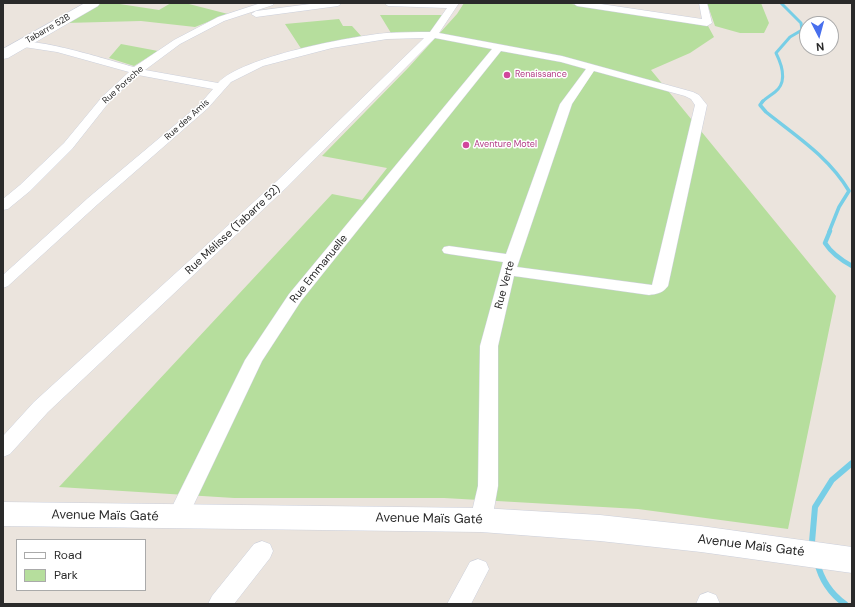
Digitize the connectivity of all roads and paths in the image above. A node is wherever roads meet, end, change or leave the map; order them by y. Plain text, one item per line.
1 (94, 3) edge
2 (270, 3) edge
3 (338, 3) edge
4 (388, 3) edge
5 (577, 3) edge
6 (703, 3) edge
7 (454, 5) edge
8 (221, 19) junction
9 (433, 35) junction
10 (24, 44) junction
11 (499, 47) junction
12 (3, 55) edge
13 (592, 67) junction
14 (136, 71) junction
15 (220, 87) junction
16 (3, 206) edge
17 (449, 250) dead end
18 (509, 265) junction
19 (3, 283) edge
20 (3, 449) edge
21 (3, 514) edge
22 (178, 517) junction
23 (482, 520) junction
24 (262, 551) dead end
25 (852, 560) edge
26 (478, 569) dead end
27 (220, 604) edge
28 (459, 604) edge

1 - 10 street, Tabarre 52B
2 - 8 street, Rue Porsche
3 - 8 street
4 - 7 street
5 - 6 street
7 - 9 street, Rue Mélisse (Tabarre 52)
8 - 14 street, Rue Porsche
9 - 11 street, Rue des Amis
9 - 15 street, Rue des Amis
9 - 20 street, Rue Mélisse (Tabarre 52)
10 - 12 street, Tabarre 52B
10 - 14 street
11 - 13 street, Rue des Amis
11 - 22 street, Rue Emmanuelle
13 - 18 street, Rue Verte
13 - 18 street, Rue des Amis
14 - 15 street
14 - 16 street, Rue Porsche
15 - 19 street, Rue des Amis
17 - 18 street
18 - 23 street, Rue Verte
21 - 22 street, Avenue Maïs Gaté
22 - 23 street, Avenue Maïs Gaté
23 - 25 street, Avenue Maïs Gaté
24 - 27 street
26 - 28 street

